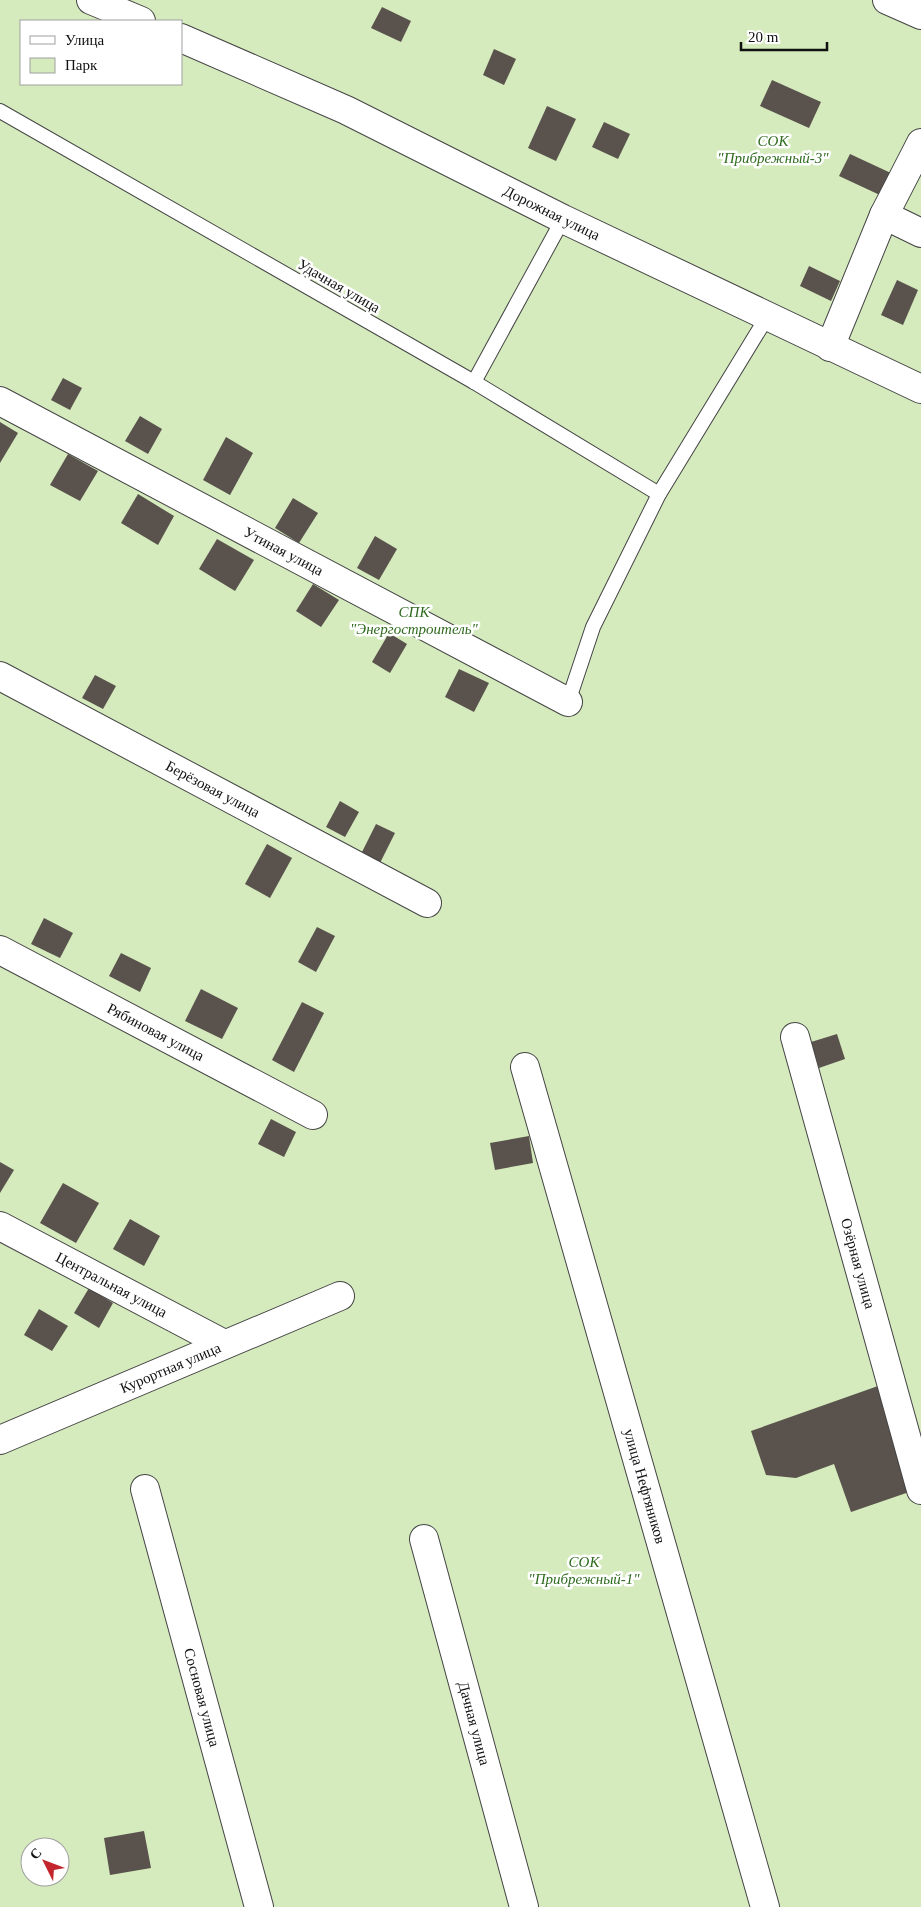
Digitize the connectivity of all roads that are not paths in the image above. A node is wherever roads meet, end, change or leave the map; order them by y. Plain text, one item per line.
1 (91, 0) edge
2 (887, 0) edge
3 (921, 15) edge
4 (140, 20) edge
5 (182, 38) edge
6 (0, 110) edge
7 (921, 143) edge
8 (884, 215) junction
9 (563, 219) junction
10 (921, 233) edge
11 (768, 317) junction
12 (830, 347) junction
13 (474, 382) junction
14 (921, 389) edge
15 (0, 401) edge
16 (659, 494) junction
17 (0, 676) edge
18 (568, 702) joint
19 (427, 903) dead end
20 (0, 950) edge
21 (795, 1037) dead end
22 (525, 1067) dead end
23 (313, 1115) dead end
24 (0, 1226) edge
25 (340, 1296) dead end
26 (224, 1344) junction
27 (0, 1440) edge
28 (145, 1489) dead end
29 (921, 1490) edge
30 (424, 1539) dead end
31 (259, 1907) edge
32 (524, 1907) edge
33 (765, 1907) edge

1 - 4 street
2 - 3 street
5 - 9 street, Дорожная улица
6 - 13 lane, Удачная улица
7 - 8 street
8 - 10 street
8 - 12 street
9 - 11 street, Дорожная улица
9 - 13 lane
11 - 12 street, Дорожная улица
11 - 16 lane
12 - 14 street, Дорожная улица
13 - 16 lane, Удачная улица
15 - 18 street, Утиная улица
16 - 18 lane
17 - 19 street, Берёзовая улица
20 - 23 street, Рябиновая улица
21 - 29 street, Озёрная улица
22 - 33 street, улица Нефтяников
24 - 26 street, Центральная улица
25 - 26 street, Курортная улица
26 - 27 street, Курортная улица
28 - 31 street, Сосновая улица
30 - 32 street, Дачная улица

